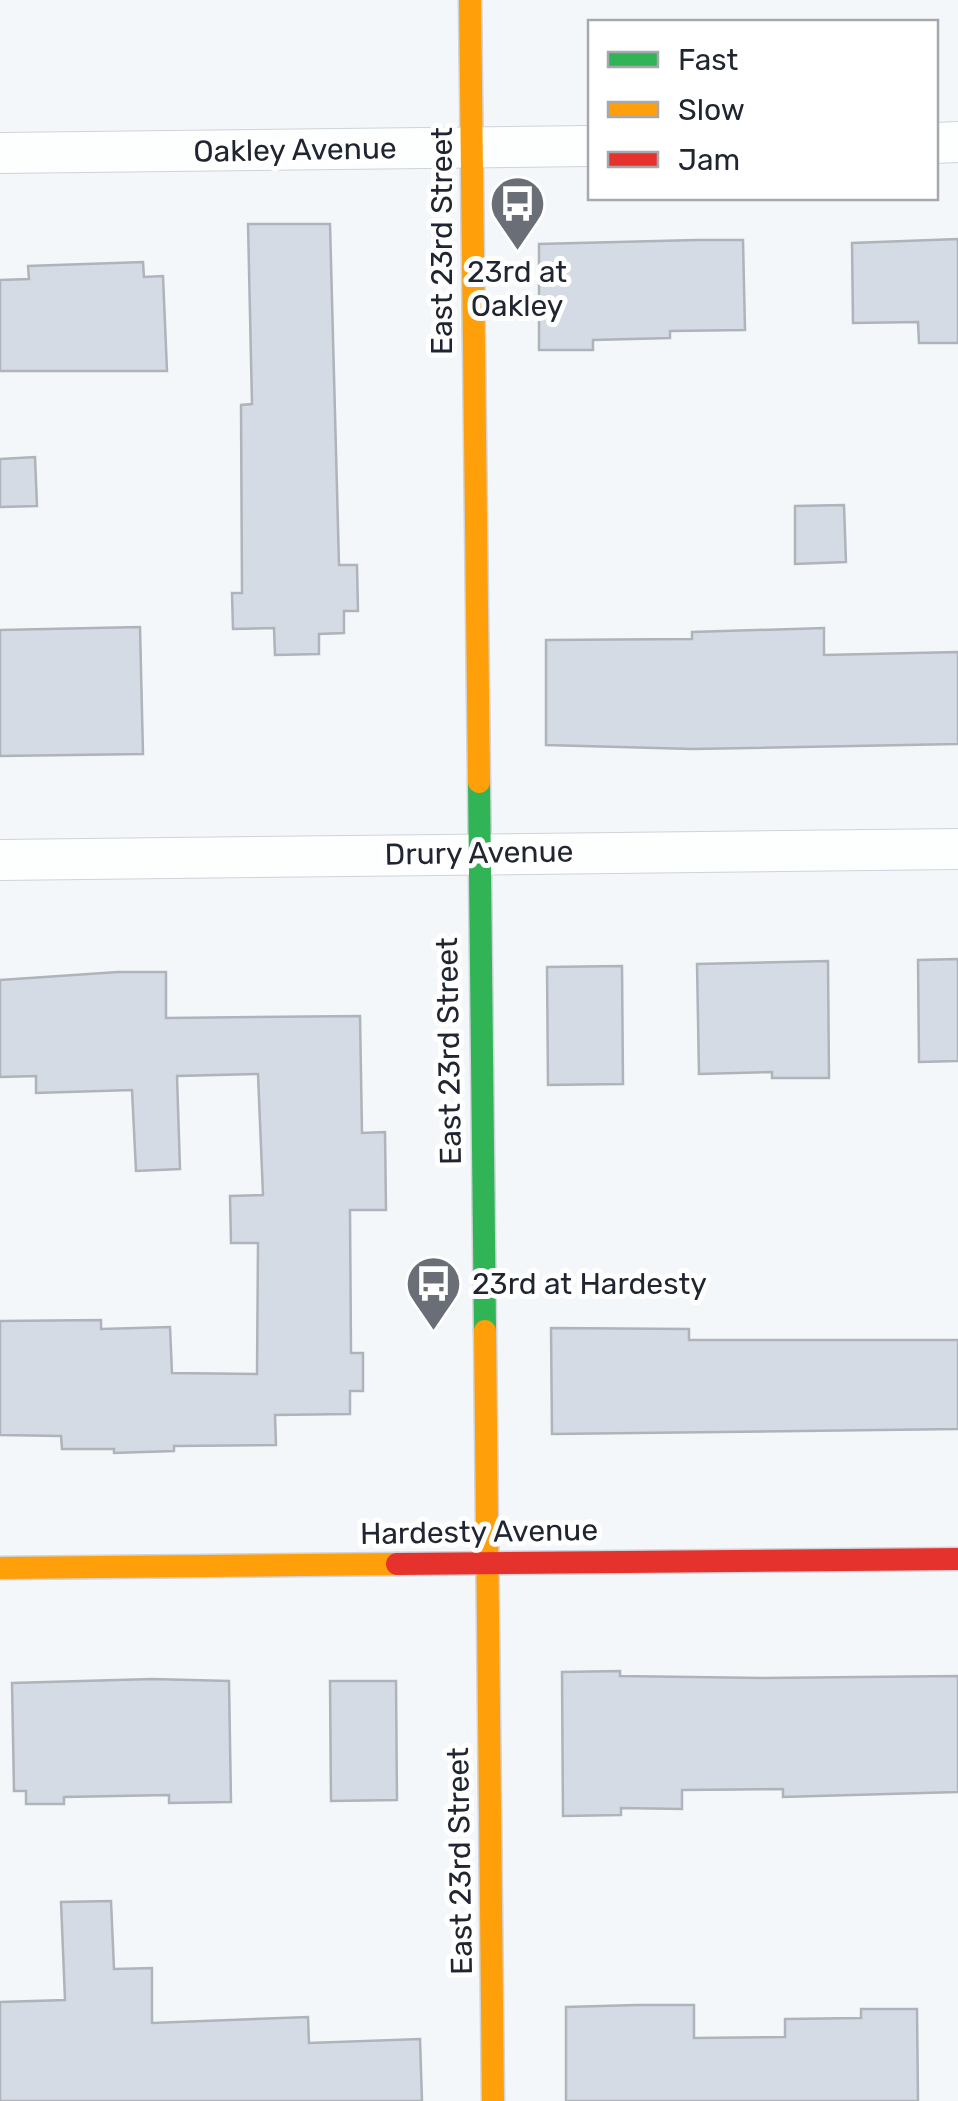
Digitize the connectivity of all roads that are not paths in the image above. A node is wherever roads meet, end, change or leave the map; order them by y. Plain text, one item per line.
1 (470, 0) edge
2 (588, 146) edge
3 (472, 148) junction
4 (0, 153) edge
5 (958, 849) edge
6 (477, 852) junction
7 (0, 860) edge
8 (958, 1559) edge
9 (486, 1562) junction
10 (0, 1568) edge
11 (493, 2101) edge

1 - 3 main road, East 23rd Street
2 - 3 street, Oakley Avenue
3 - 4 street, Oakley Avenue
3 - 6 main road, East 23rd Street
5 - 6 street, Drury Avenue
6 - 7 street, Drury Avenue
6 - 9 main road, East 23rd Street
8 - 9 main road, Hardesty Avenue
9 - 10 main road, Hardesty Avenue
9 - 11 main road, East 23rd Street

